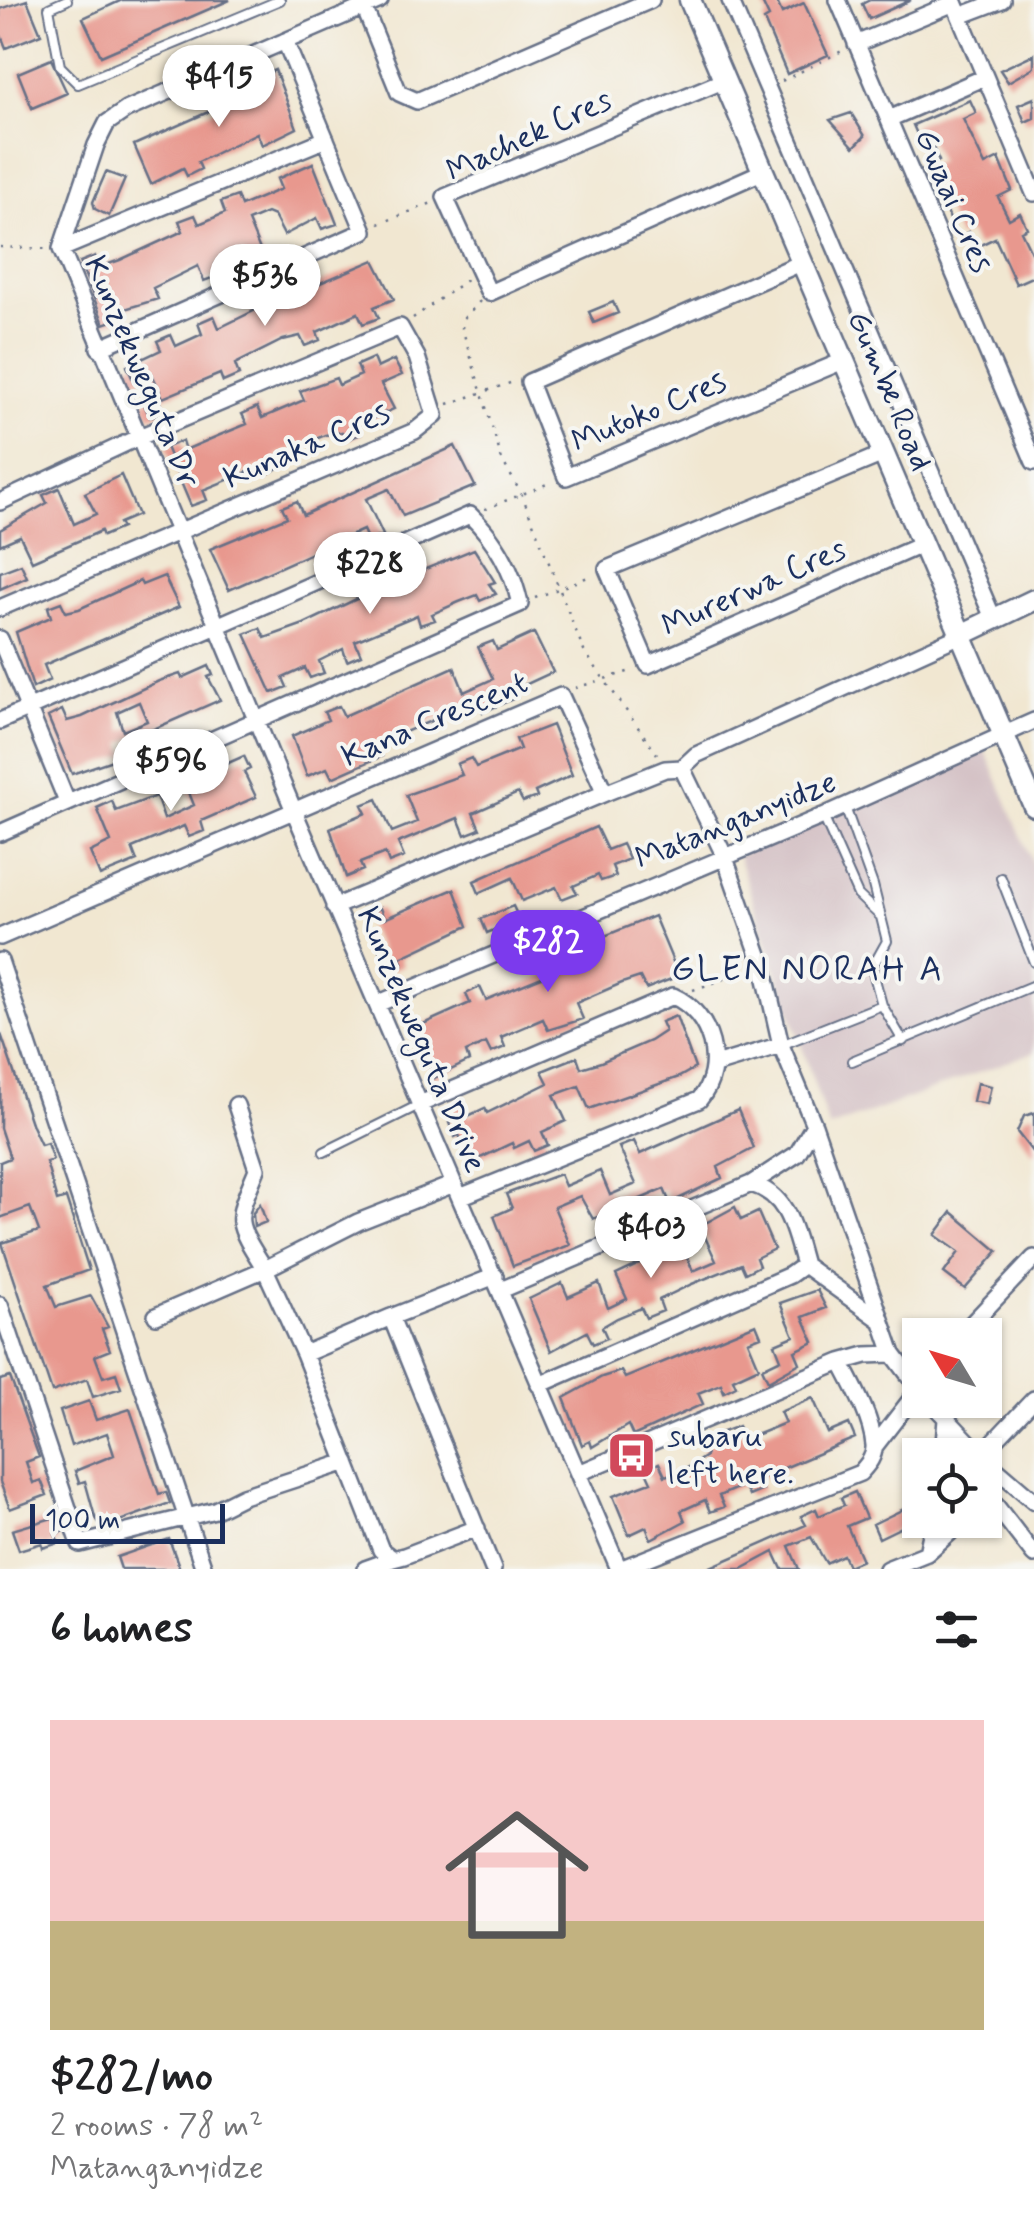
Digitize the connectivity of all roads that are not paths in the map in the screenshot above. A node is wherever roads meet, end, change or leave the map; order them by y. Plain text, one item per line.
1 (67, 0) edge
2 (280, 0) edge
3 (380, 0) edge
4 (651, 0) edge
5 (690, 0) edge
6 (730, 0) edge
7 (838, 0) edge
8 (1002, 0) edge
9 (364, 7) junction
10 (956, 7) edge
11 (285, 41) junction
12 (856, 44) junction
13 (985, 77) junction
14 (725, 80) junction
15 (889, 119) junction
16 (326, 139) junction
17 (764, 171) junction
18 (1034, 193) edge
19 (60, 249) junction
20 (801, 263) junction
21 (99, 348) junction
22 (844, 360) junction
23 (136, 438) junction
24 (883, 454) junction
25 (1034, 462) edge
26 (0, 502) edge
27 (178, 530) junction
28 (923, 544) junction
29 (1034, 600) edge
30 (0, 608) edge
31 (993, 618) junction
32 (219, 624) junction
33 (962, 635) junction
34 (0, 639) edge
35 (26, 710) junction
36 (257, 717) junction
37 (0, 721) edge
38 (1034, 722) edge
39 (1004, 735) junction
40 (682, 768) junction
41 (606, 793) junction
42 (67, 802) junction
43 (844, 806) junction
44 (1034, 806) edge
45 (294, 811) junction
46 (823, 816) junction
47 (0, 833) edge
48 (724, 855) junction
49 (1001, 878) dead end
50 (334, 908) junction
51 (882, 918) junction
52 (0, 937) edge
53 (0, 961) edge
54 (1034, 962) edge
55 (1034, 985) edge
56 (377, 1004) junction
57 (882, 1005) junction
58 (904, 1040) junction
59 (781, 1045) junction
60 (852, 1061) dead end
61 (715, 1065) junction
62 (420, 1104) junction
63 (236, 1105) dead end
64 (814, 1125) junction
65 (324, 1152) dead end
66 (751, 1184) junction
67 (457, 1191) junction
68 (1034, 1258) edge
69 (804, 1265) junction
70 (265, 1269) junction
71 (498, 1283) junction
72 (0, 1305) edge
73 (156, 1316) dead end
74 (392, 1317) junction
75 (977, 1318) edge
76 (879, 1319) junction
77 (304, 1354) junction
78 (892, 1354) junction
79 (841, 1362) junction
80 (902, 1365) edge
81 (539, 1385) junction
82 (1034, 1399) edge
83 (902, 1409) edge
84 (946, 1420) joint
85 (944, 1438) edge
86 (964, 1438) edge
87 (998, 1438) edge
88 (875, 1446) junction
89 (346, 1462) junction
90 (579, 1474) junction
91 (1003, 1476) edge
92 (1034, 1501) edge
93 (1002, 1516) edge
94 (186, 1518) junction
95 (477, 1528) junction
96 (930, 1538) edge
97 (943, 1538) edge
98 (927, 1552) junction
99 (1034, 1555) edge
100 (393, 1559) junction
101 (204, 1569) edge
102 (366, 1569) edge
103 (493, 1569) edge
104 (619, 1569) edge
105 (888, 1569) edge
106 (934, 1569) edge

1 - 2 lane
3 - 9 street, Kunzekweguta Dr
4 - 9 street
5 - 14 street, Gumbe Road
6 - 31 street
7 - 12 street
8 - 10 street
9 - 11 street, Kunzekweguta Dr
10 - 12 street
10 - 13 street
11 - 16 street
11 - 19 street, Kunzekweguta Dr
12 - 15 street
13 - 15 street, Gwaai Cres
13 - 18 street
14 - 17 street, Gumbe Road
14 - 17 street, Machek Cres
15 - 25 street, Gwaai Cres
16 - 19 street
16 - 21 street
17 - 20 street, Gumbe Road
19 - 21 street, Kunzekweguta Dr
20 - 22 street, Gumbe Road
20 - 22 street, Mutoko Cres
21 - 23 street, Kunzekweguta Dr
22 - 24 street, Gumbe Road
23 - 26 street
23 - 27 street, Kunzekweguta Dr
23 - 27 street, Kunaka Cres
24 - 28 street, Gumbe Road
24 - 28 street, Murerwa Cres
27 - 30 street, Kunaka Cres
27 - 32 street, Kunzekweguta Drive
28 - 33 street, Gumbe Road
29 - 31 street
31 - 33 street
32 - 35 street
32 - 36 street, Kunzekweguta Drive
32 - 36 street
33 - 39 street, Gumbe Road
33 - 40 street
34 - 35 street
35 - 37 street
35 - 42 street
36 - 42 street
36 - 45 street, Kunzekweguta Drive
38 - 39 street, Matanganyidze
39 - 43 street, Matanganyidze
39 - 44 street, Gumbe Road
40 - 41 street
40 - 48 street
41 - 45 street, Kana Crescent
41 - 50 street
42 - 47 street
43 - 46 street, Matanganyidze
43 - 51 lane
45 - 50 street, Kunzekweguta Drive
45 - 52 street, Kana Crescent
46 - 48 street, Matanganyidze
46 - 51 lane
48 - 56 street, Matanganyidze
48 - 59 street
49 - 54 lane
50 - 56 street, Kunzekweguta Drive
51 - 57 lane
53 - 94 street
55 - 58 lane
56 - 62 street, Kunzekweguta Drive
57 - 58 lane
57 - 59 lane
58 - 60 lane
59 - 61 street
59 - 64 street
61 - 62 street
61 - 67 street
62 - 65 lane
62 - 67 street, Kunzekweguta Drive
63 - 70 street
64 - 66 street
64 - 76 street
66 - 69 street
66 - 71 street
67 - 70 street
67 - 71 street, Kunzekweguta Drive
68 - 75 street
69 - 76 street
69 - 81 street
70 - 73 street
70 - 77 street
71 - 74 street
71 - 81 street, Kunzekweguta Drive
72 - 94 street
74 - 77 street
74 - 95 street
76 - 78 street
77 - 89 street
78 - 79 street
78 - 80 street
79 - 88 street
79 - 90 street
81 - 90 street, Kunzekweguta Drive
82 - 87 street
83 - 88 street
84 - 85 street
84 - 86 street
88 - 104 street
89 - 94 street
89 - 100 street
90 - 104 street, Kunzekweguta Drive
91 - 92 street
93 - 99 street
94 - 101 street
95 - 100 street
95 - 103 street
96 - 98 street
97 - 98 street
98 - 105 street
98 - 106 street
100 - 102 street

